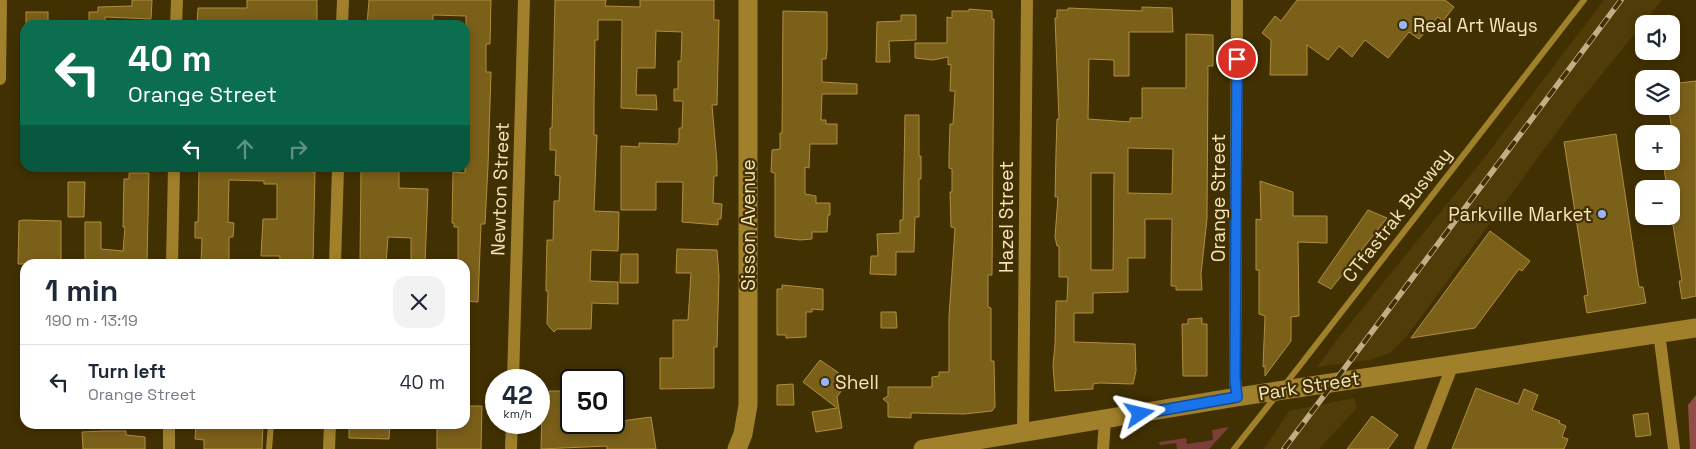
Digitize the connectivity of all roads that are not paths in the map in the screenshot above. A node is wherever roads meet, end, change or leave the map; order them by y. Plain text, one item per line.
1 (1, 0) edge
2 (177, 0) edge
3 (343, 0) edge
4 (524, 0) edge
5 (748, 0) edge
6 (1027, 0) edge
7 (1237, 0) edge
8 (1584, 0) edge
9 (176, 20) edge
10 (342, 20) edge
11 (0, 79) edge
12 (174, 172) edge
13 (338, 172) edge
14 (172, 259) edge
15 (335, 259) edge
16 (1696, 328) edge
17 (1659, 333) junction
18 (1453, 364) junction
19 (513, 369) edge
20 (1237, 397) junction
21 (1105, 420) junction
22 (169, 429) edge
23 (271, 429) edge
24 (330, 429) edge
25 (512, 434) edge
26 (1023, 434) junction
27 (169, 449) edge
28 (270, 449) edge
29 (330, 449) edge
30 (511, 449) edge
31 (737, 449) edge
32 (923, 449) edge
33 (1103, 449) edge
34 (1234, 449) edge
35 (1420, 449) edge
36 (1674, 449) edge

1 - 11 street
2 - 9 street
3 - 10 street
4 - 19 street, Newton Street
5 - 31 main road, Sisson Avenue
6 - 26 street, Hazel Street
7 - 20 street, Orange Street
8 - 34 lane, CTfastrak Busway
12 - 14 street
13 - 15 street
16 - 17 main road, Park Street
17 - 18 main road, Park Street
17 - 36 street
18 - 20 main road, Park Street
18 - 35 street
20 - 21 main road, Park Street
21 - 26 main road, Park Street
21 - 33 street
22 - 27 street
23 - 28 lane
24 - 29 street
25 - 30 street
26 - 32 main road, Park Street

